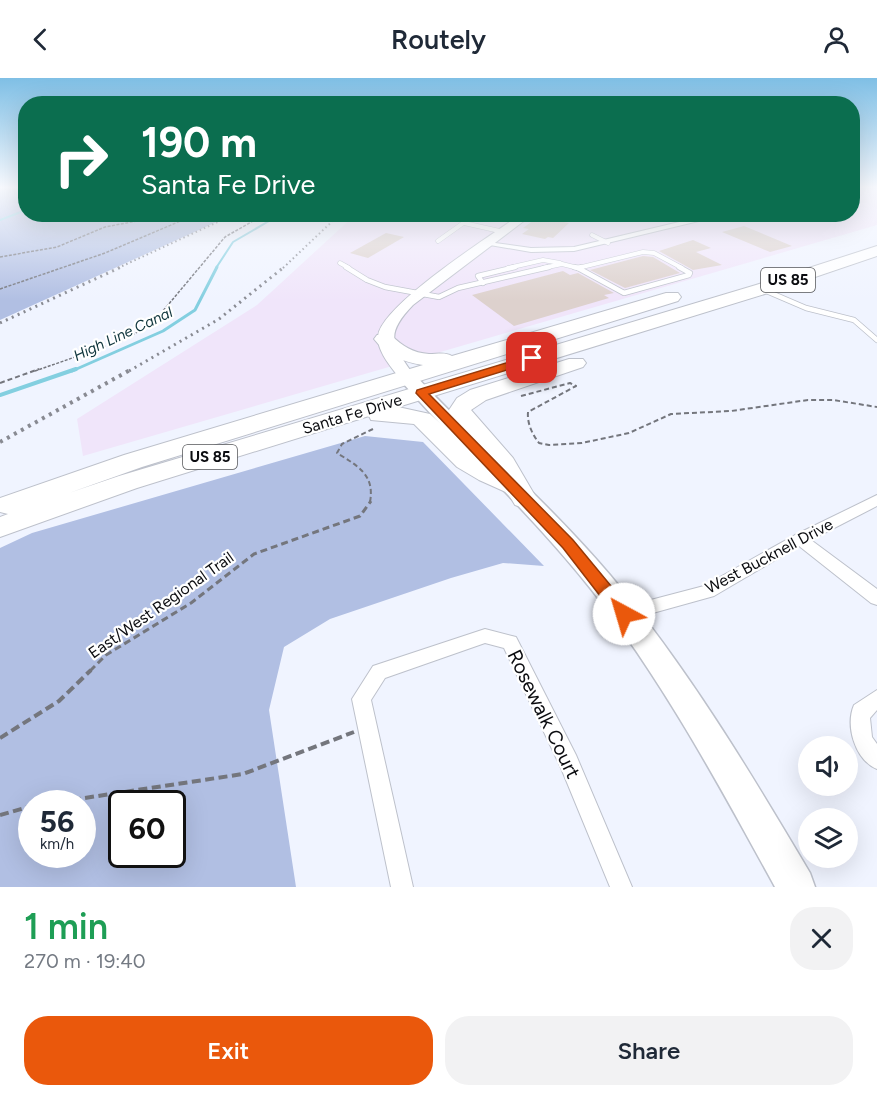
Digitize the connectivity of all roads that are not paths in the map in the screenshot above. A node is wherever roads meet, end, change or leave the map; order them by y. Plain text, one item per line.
1 (460, 226) edge
2 (476, 226) edge
3 (512, 226) edge
4 (678, 226) edge
5 (504, 232) junction
6 (592, 235) dead end
7 (877, 237) edge
8 (438, 241) dead end
9 (877, 242) edge
10 (608, 243) junction
11 (488, 244) junction
12 (877, 251) edge
13 (796, 261) dead end
14 (340, 263) dead end
15 (562, 264) junction
16 (578, 268) junction
17 (483, 283) junction
18 (762, 289) junction
19 (420, 293) junction
20 (697, 299) junction
21 (877, 340) edge
22 (384, 342) junction
23 (483, 353) junction
24 (421, 392) junction
25 (319, 414) junction
26 (518, 492) junction
27 (877, 500) edge
28 (0, 509) edge
29 (0, 527) edge
30 (800, 539) junction
31 (877, 598) edge
32 (624, 614) junction
33 (877, 699) edge
34 (877, 759) edge
35 (402, 887) edge
36 (621, 887) edge
37 (796, 887) edge

1 - 8 lane
2 - 5 lane
3 - 5 street
4 - 10 street
5 - 11 street
6 - 10 lane
7 - 13 highway, US 85
9 - 20 highway
10 - 11 street
11 - 19 street
12 - 18 highway, Santa Fe Drive / US 85
14 - 19 lane
15 - 16 lane
15 - 17 lane
15 - 17 lane
16 - 16 lane
17 - 19 lane
18 - 20 highway, Santa Fe Drive / US 85
18 - 21 lane
18 - 26 highway
19 - 22 street
20 - 23 highway, Santa Fe Drive / US 85
20 - 24 highway
22 - 23 highway
22 - 24 street
22 - 25 highway
23 - 24 highway, Santa Fe Drive / US 85
24 - 25 highway, Santa Fe Drive / US 85
24 - 26 main road
25 - 26 highway
25 - 28 highway, Santa Fe Drive / US 85
25 - 29 highway, Santa Fe Drive / US 85
26 - 32 main road
27 - 30 street, West Bucknell Drive
30 - 31 street
30 - 32 street, West Bucknell Drive
32 - 37 main road
33 - 34 street
35 - 36 street, Rosewalk Court

